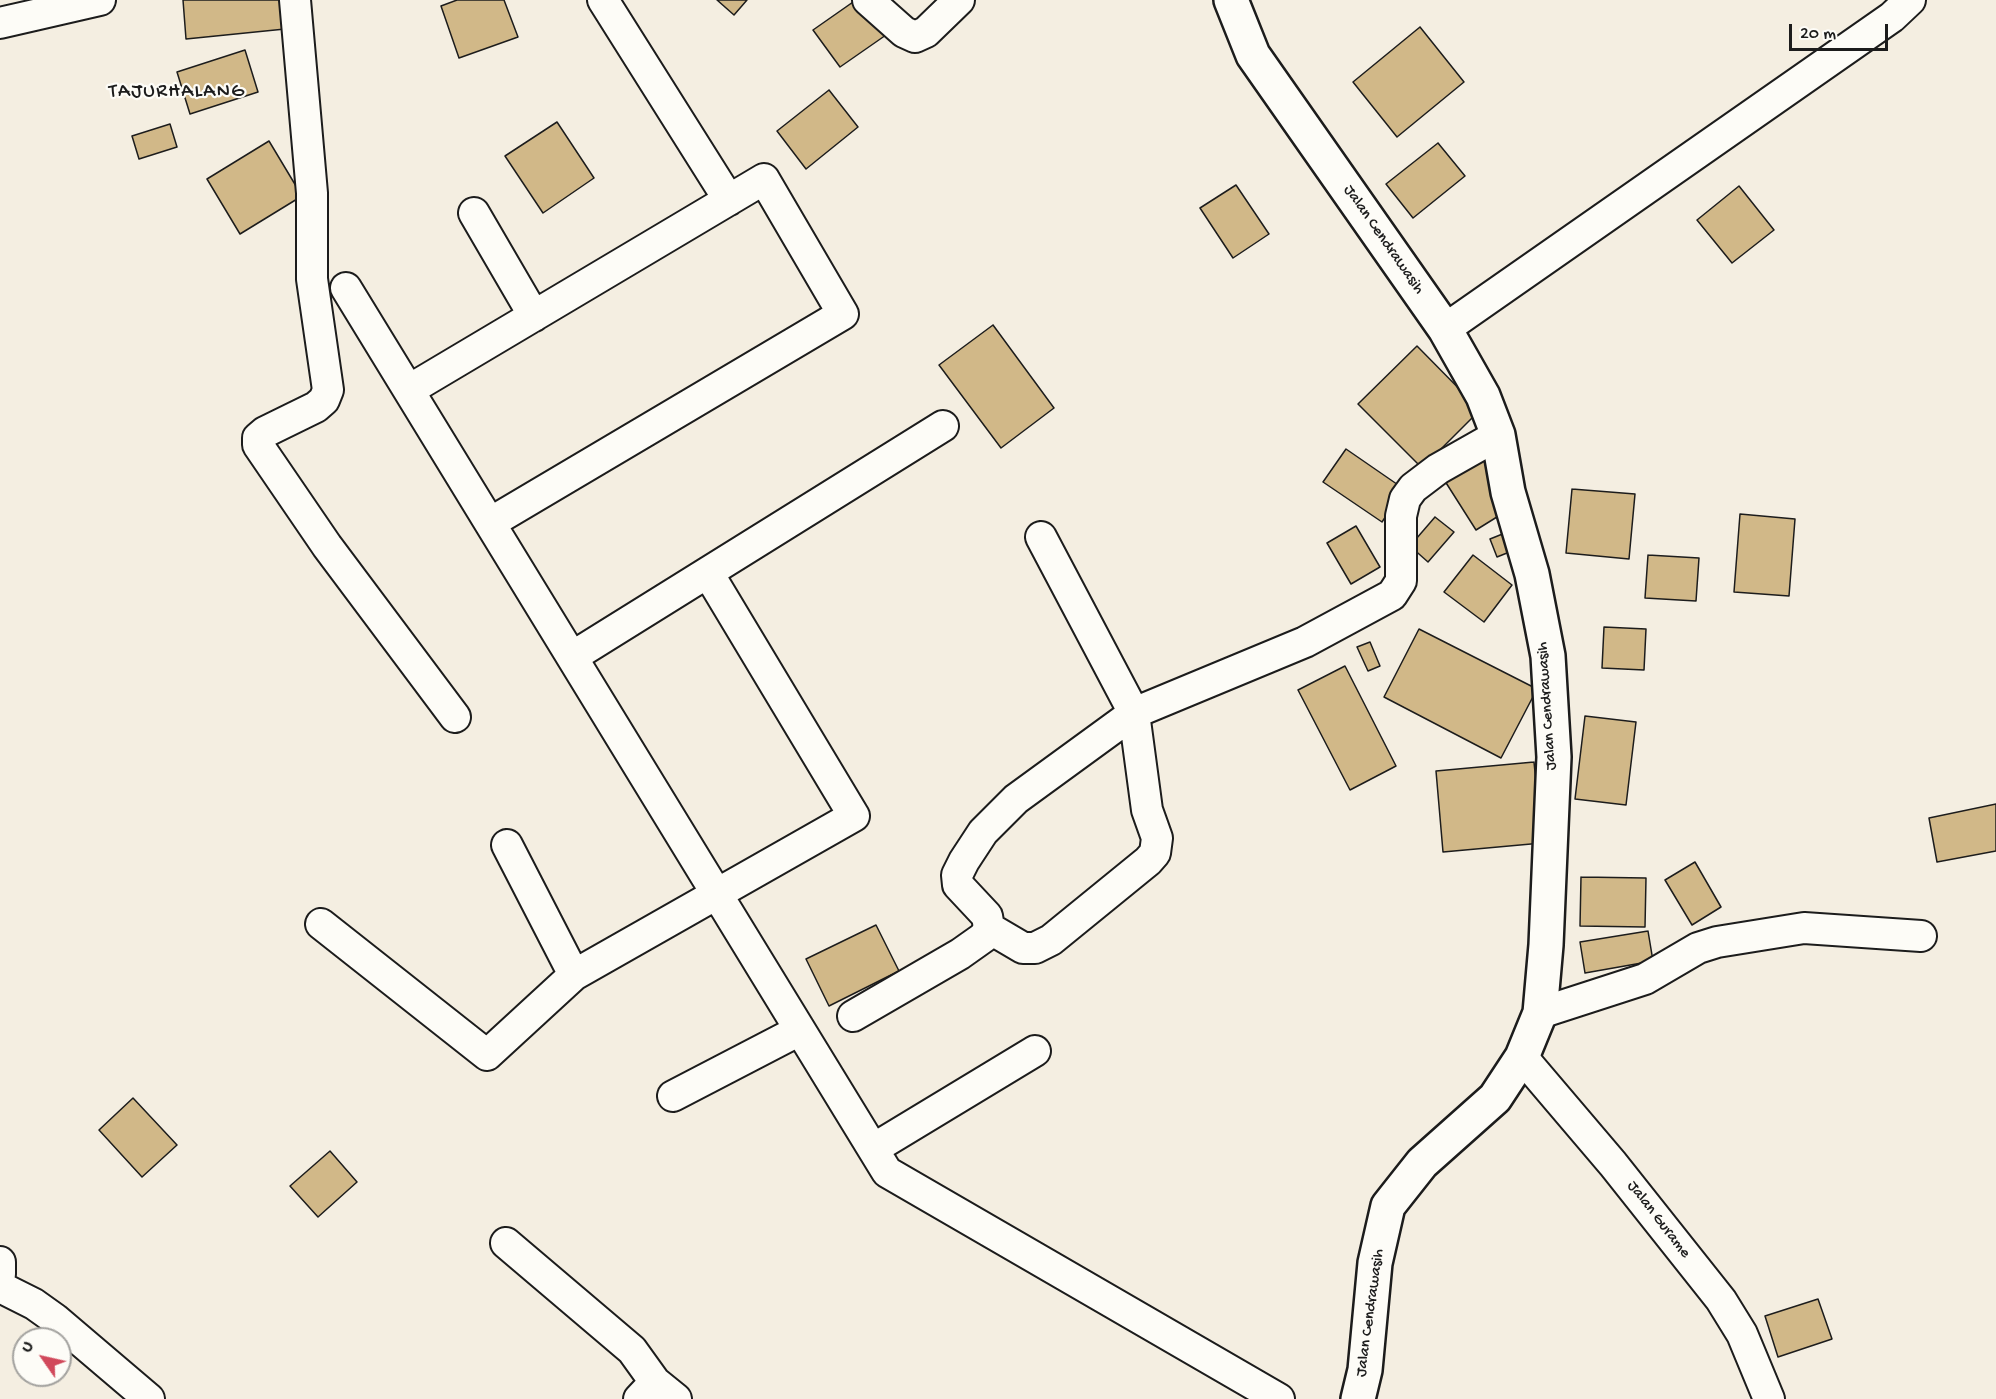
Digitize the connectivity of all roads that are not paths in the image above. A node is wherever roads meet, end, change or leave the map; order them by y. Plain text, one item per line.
1 (100, 0) edge
2 (295, 0) edge
3 (603, 0) edge
4 (868, 0) edge
5 (959, 0) edge
6 (1231, 0) edge
7 (1910, 0) edge
8 (0, 23) edge
9 (729, 200) junction
10 (474, 213) dead end
11 (346, 288) dead end
12 (534, 316) junction
13 (1445, 329) junction
14 (409, 390) junction
15 (943, 426) dead end
16 (1498, 435) junction
17 (490, 523) junction
18 (1041, 537) dead end
19 (708, 573) junction
20 (572, 657) junction
21 (1134, 713) junction
22 (455, 717) dead end
23 (507, 845) dead end
24 (717, 894) junction
25 (321, 924) dead end
26 (989, 928) junction
27 (1921, 936) dead end
28 (574, 975) junction
29 (1540, 1013) junction
30 (853, 1016) dead end
31 (800, 1030) junction
32 (1035, 1051) dead end
33 (1522, 1057) junction
34 (673, 1096) dead end
35 (873, 1149) junction
36 (506, 1243) dead end
37 (0, 1262) edge
38 (0, 1274) edge
39 (0, 1287) edge
40 (656, 1393) edge
41 (149, 1399) edge
42 (1279, 1399) edge
43 (1358, 1399) edge
44 (1769, 1399) edge

1 - 8 street
2 - 22 street
3 - 9 street
4 - 5 street
6 - 13 street, Jalan Cendrawasih
7 - 13 street
9 - 12 street
9 - 17 street
10 - 12 street
11 - 14 street
12 - 14 street
13 - 16 street, Jalan Cendrawasih
14 - 17 street
15 - 19 street
16 - 21 street
16 - 29 street, Jalan Cendrawasih
17 - 20 street
18 - 21 street
19 - 20 street
19 - 24 street
20 - 24 street
21 - 26 street
21 - 26 street
23 - 28 street
24 - 28 street
24 - 31 street
25 - 28 street
26 - 30 street
27 - 29 street
29 - 33 street, Jalan Cendrawasih
31 - 34 street
31 - 35 street
32 - 35 street
33 - 43 street, Jalan Cendrawasih
33 - 44 street, Jalan Gurame
35 - 42 street
36 - 40 street
37 - 38 street
39 - 41 street

